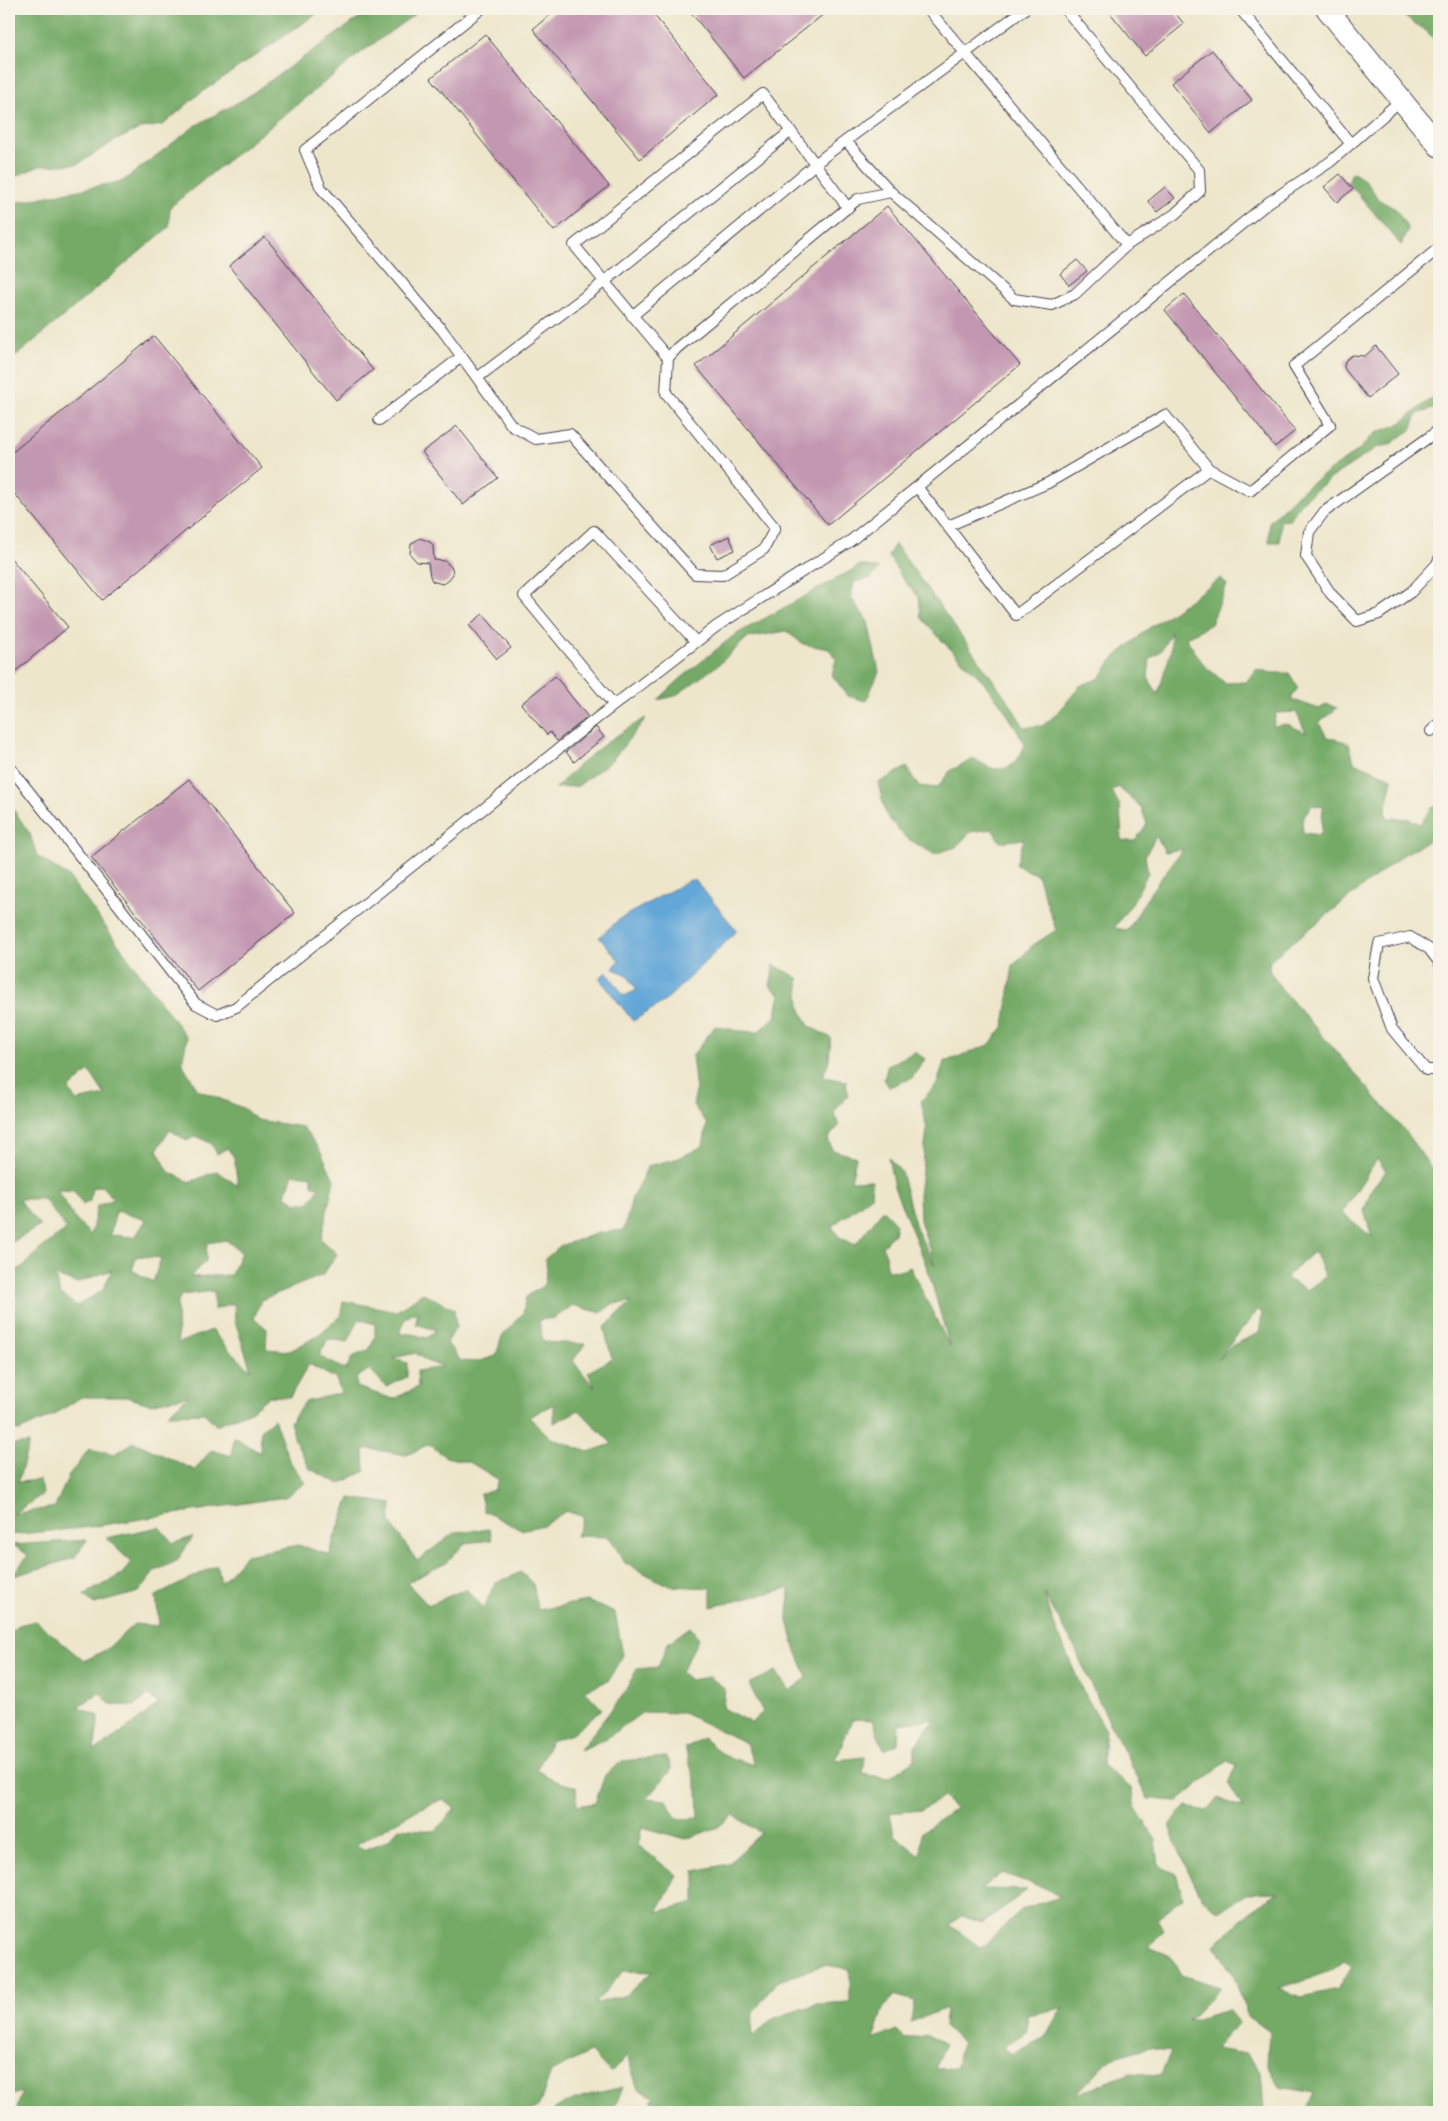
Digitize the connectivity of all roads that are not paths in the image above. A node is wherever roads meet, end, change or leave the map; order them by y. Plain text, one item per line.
1 (481, 9) edge
2 (928, 9) edge
3 (1025, 9) edge
4 (1066, 9) edge
5 (1240, 9) edge
6 (1327, 9) edge
7 (965, 54) junction
8 (1400, 101) junction
9 (791, 131) junction
10 (846, 141) junction
11 (1351, 144) junction
12 (1439, 146) edge
13 (816, 163) junction
14 (891, 192) junction
15 (848, 208) junction
16 (1127, 245) junction
17 (1439, 248) edge
18 (604, 282) junction
19 (632, 316) junction
20 (461, 356) junction
21 (668, 358) junction
22 (477, 378) junction
23 (379, 420) dead end
24 (1439, 430) edge
25 (1209, 470) junction
26 (918, 488) junction
27 (948, 526) junction
28 (1439, 559) edge
29 (696, 642) junction
30 (614, 705) junction
31 (9, 766) edge
32 (1439, 962) edge
33 (1439, 1070) edge

1 - 20 lane
2 - 7 lane
3 - 7 lane
4 - 16 lane
5 - 11 lane
6 - 8 street
7 - 10 lane
7 - 16 lane
8 - 11 lane
8 - 12 street
9 - 13 lane
9 - 18 lane
9 - 18 lane
10 - 13 lane
10 - 14 lane
11 - 26 lane
13 - 15 lane
13 - 19 lane
14 - 15 lane
14 - 16 lane
15 - 21 lane
17 - 25 lane
18 - 19 lane
18 - 22 lane
19 - 21 lane
20 - 22 lane
20 - 23 lane
21 - 22 lane
24 - 28 lane
25 - 27 lane
25 - 27 lane
26 - 27 lane
26 - 29 lane
29 - 30 lane
29 - 30 lane
30 - 31 lane
32 - 33 lane

